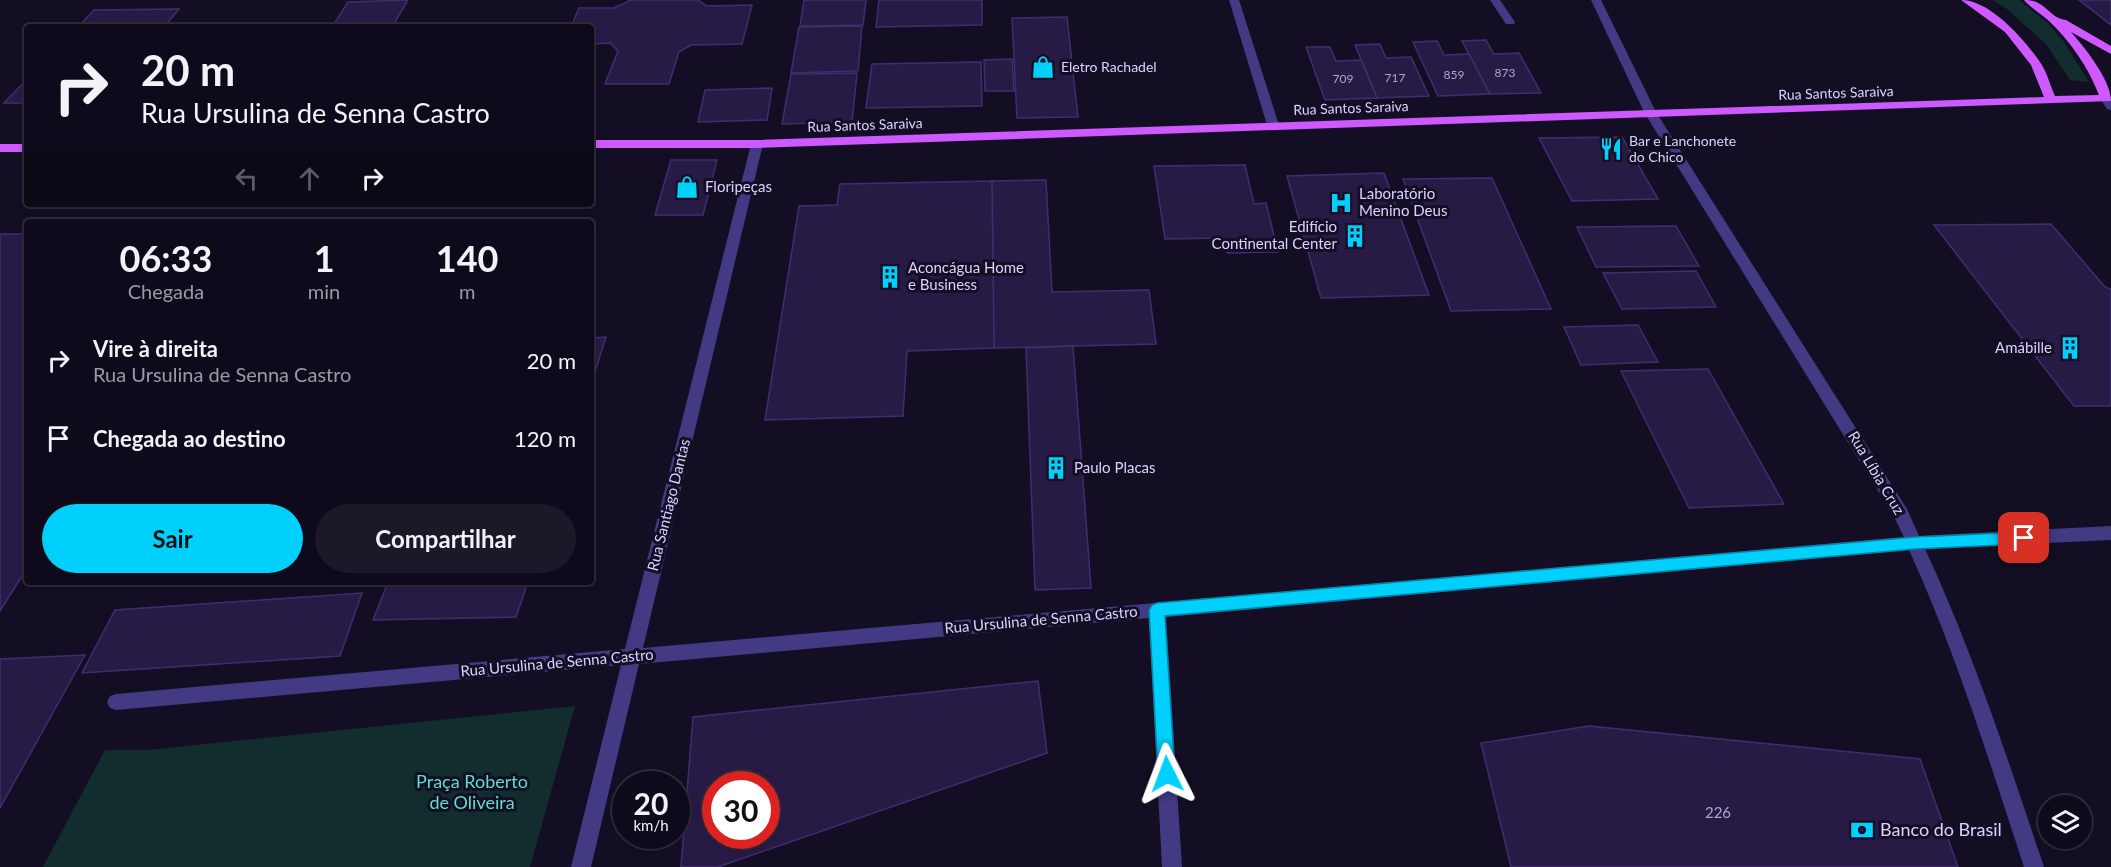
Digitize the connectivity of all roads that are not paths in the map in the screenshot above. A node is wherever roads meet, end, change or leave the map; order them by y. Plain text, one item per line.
1 (1234, 0) edge
2 (1496, 0) edge
3 (1596, 0) edge
4 (1966, 0) edge
5 (2029, 0) edge
6 (2054, 18) junction
7 (1510, 22) dead end
8 (2111, 51) edge
9 (2051, 100) junction
10 (2109, 101) edge
11 (1650, 112) junction
12 (1273, 125) junction
13 (594, 144) edge
14 (757, 144) junction
15 (0, 148) edge
16 (24, 148) edge
17 (2111, 533) edge
18 (1915, 543) junction
19 (1157, 610) junction
20 (633, 656) junction
21 (116, 702) dead end
22 (581, 867) edge
23 (1172, 867) edge
24 (2034, 867) edge

1 - 12 street
2 - 7 street
3 - 11 street, Rua Líbia Cruz
4 - 9 main road
5 - 6 main road
6 - 8 main road
6 - 10 main road
9 - 10 main road, Rua Santos Saraiva
9 - 11 main road, Rua Santos Saraiva
11 - 12 main road, Rua Santos Saraiva
11 - 18 street, Rua Líbia Cruz
12 - 14 main road, Rua Santos Saraiva
13 - 14 main road, Rua Santos Saraiva
14 - 20 street, Rua Santiago Dantas
15 - 16 main road
17 - 18 street, Rua Ursulina de Senna Castro
18 - 19 street, Rua Ursulina de Senna Castro
18 - 24 street, Rua Líbia Cruz
19 - 20 street, Rua Ursulina de Senna Castro
19 - 23 street
20 - 21 street, Rua Ursulina de Senna Castro
20 - 22 street, Rua Santiago Dantas

